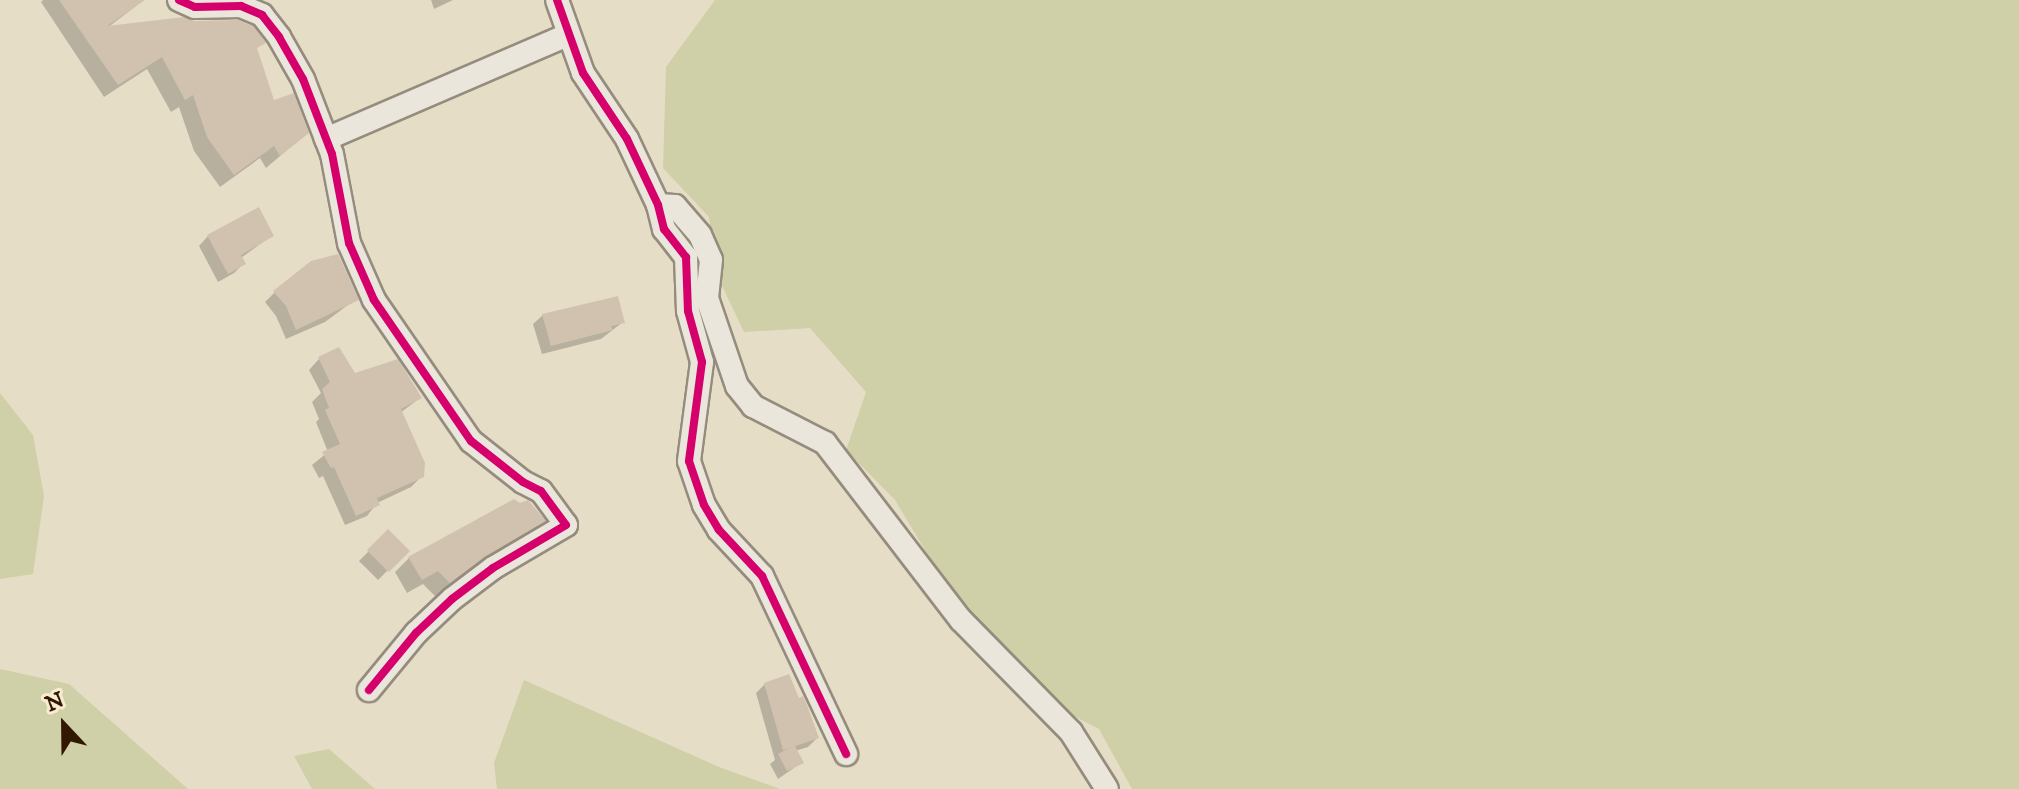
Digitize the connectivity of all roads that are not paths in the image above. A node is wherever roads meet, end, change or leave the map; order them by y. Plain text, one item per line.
1 (179, 0) edge
2 (557, 0) edge
3 (568, 35) junction
4 (326, 139) junction
5 (658, 205) junction
6 (369, 690) dead end
7 (846, 754) dead end
8 (1107, 789) edge

1 - 4 street
2 - 3 street
3 - 4 street
3 - 5 street
4 - 6 street
5 - 7 street
5 - 8 street

